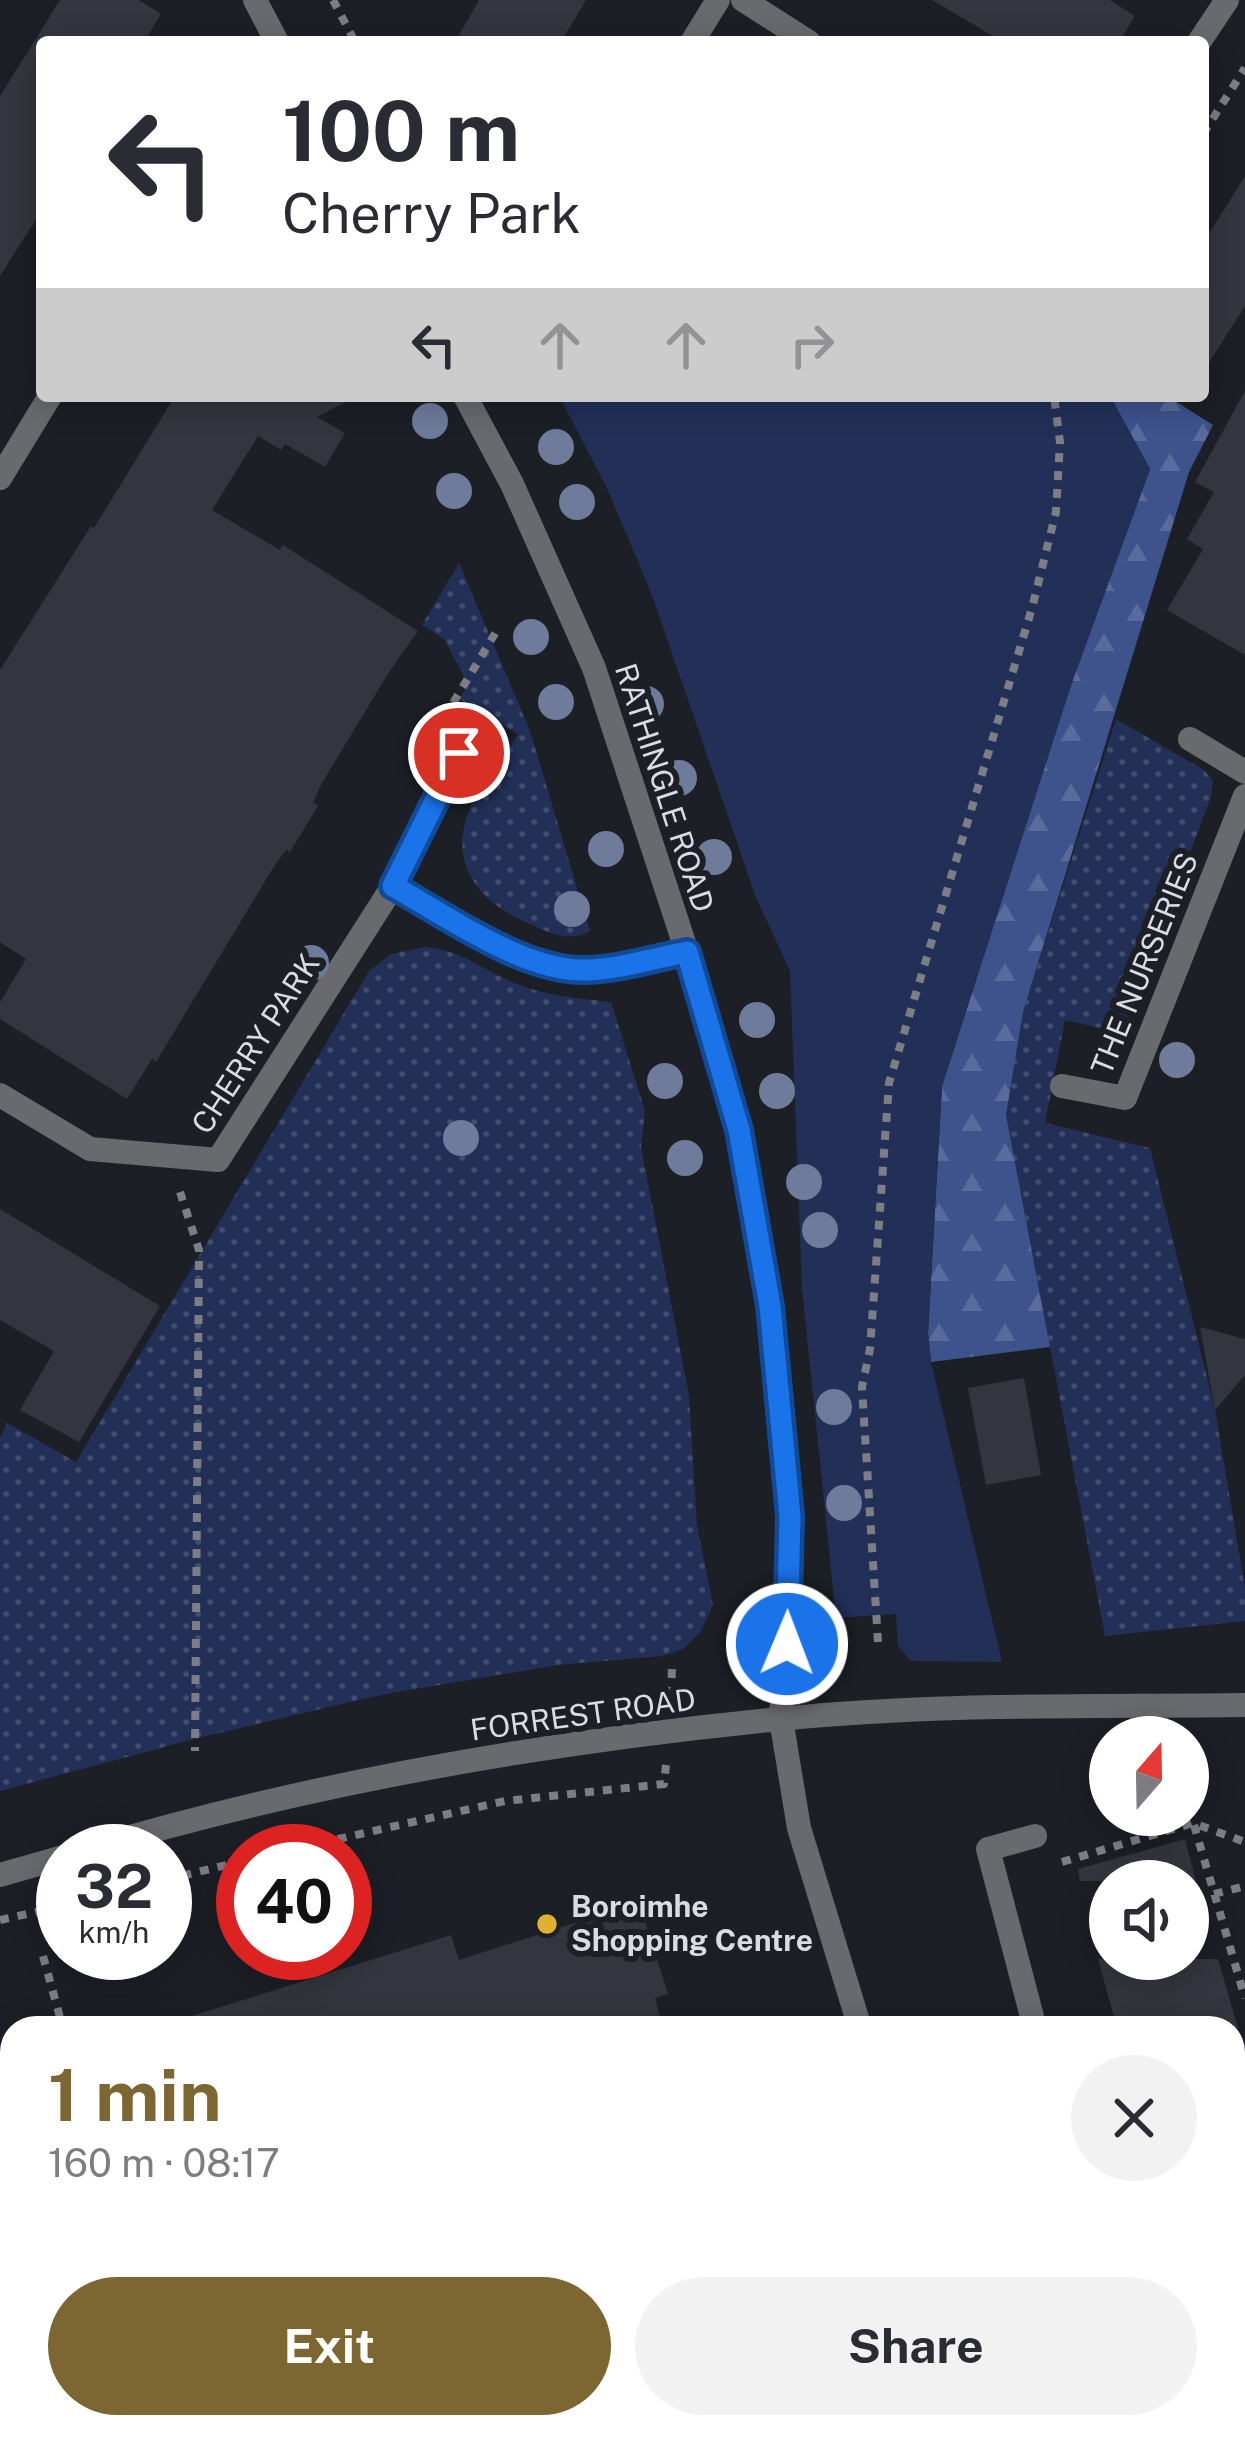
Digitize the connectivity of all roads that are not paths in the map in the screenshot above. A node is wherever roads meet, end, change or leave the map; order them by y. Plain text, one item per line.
1 (255, 0) edge
2 (718, 0) edge
3 (743, 0) edge
4 (1227, 0) edge
5 (274, 36) edge
6 (696, 36) edge
7 (800, 36) edge
8 (1203, 36) edge
9 (46, 402) edge
10 (468, 402) edge
11 (0, 478) edge
12 (1190, 739) dead end
13 (459, 753) road end
14 (1245, 772) edge
15 (1245, 796) edge
16 (393, 886) junction
17 (687, 952) junction
18 (1062, 1086) dead end
19 (0, 1095) edge
20 (1245, 1705) edge
21 (781, 1719) junction
22 (174, 1824) edge
23 (1035, 1836) dead end
24 (36, 1865) edge
25 (0, 1875) edge
26 (856, 2016) edge
27 (1032, 2016) edge

1 - 5 street
2 - 6 street
3 - 7 street
4 - 8 street
9 - 11 street
10 - 17 street, RATHINGLE ROAD
12 - 14 street
13 - 16 street, CHERRY PARK
15 - 18 street, THE NURSERIES
16 - 17 street
16 - 19 street, CHERRY PARK
17 - 21 street, RATHINGLE ROAD
20 - 21 street, FORREST ROAD
21 - 22 street, FORREST ROAD
21 - 26 street, RATHINGLE ROAD
23 - 27 street
24 - 25 street

